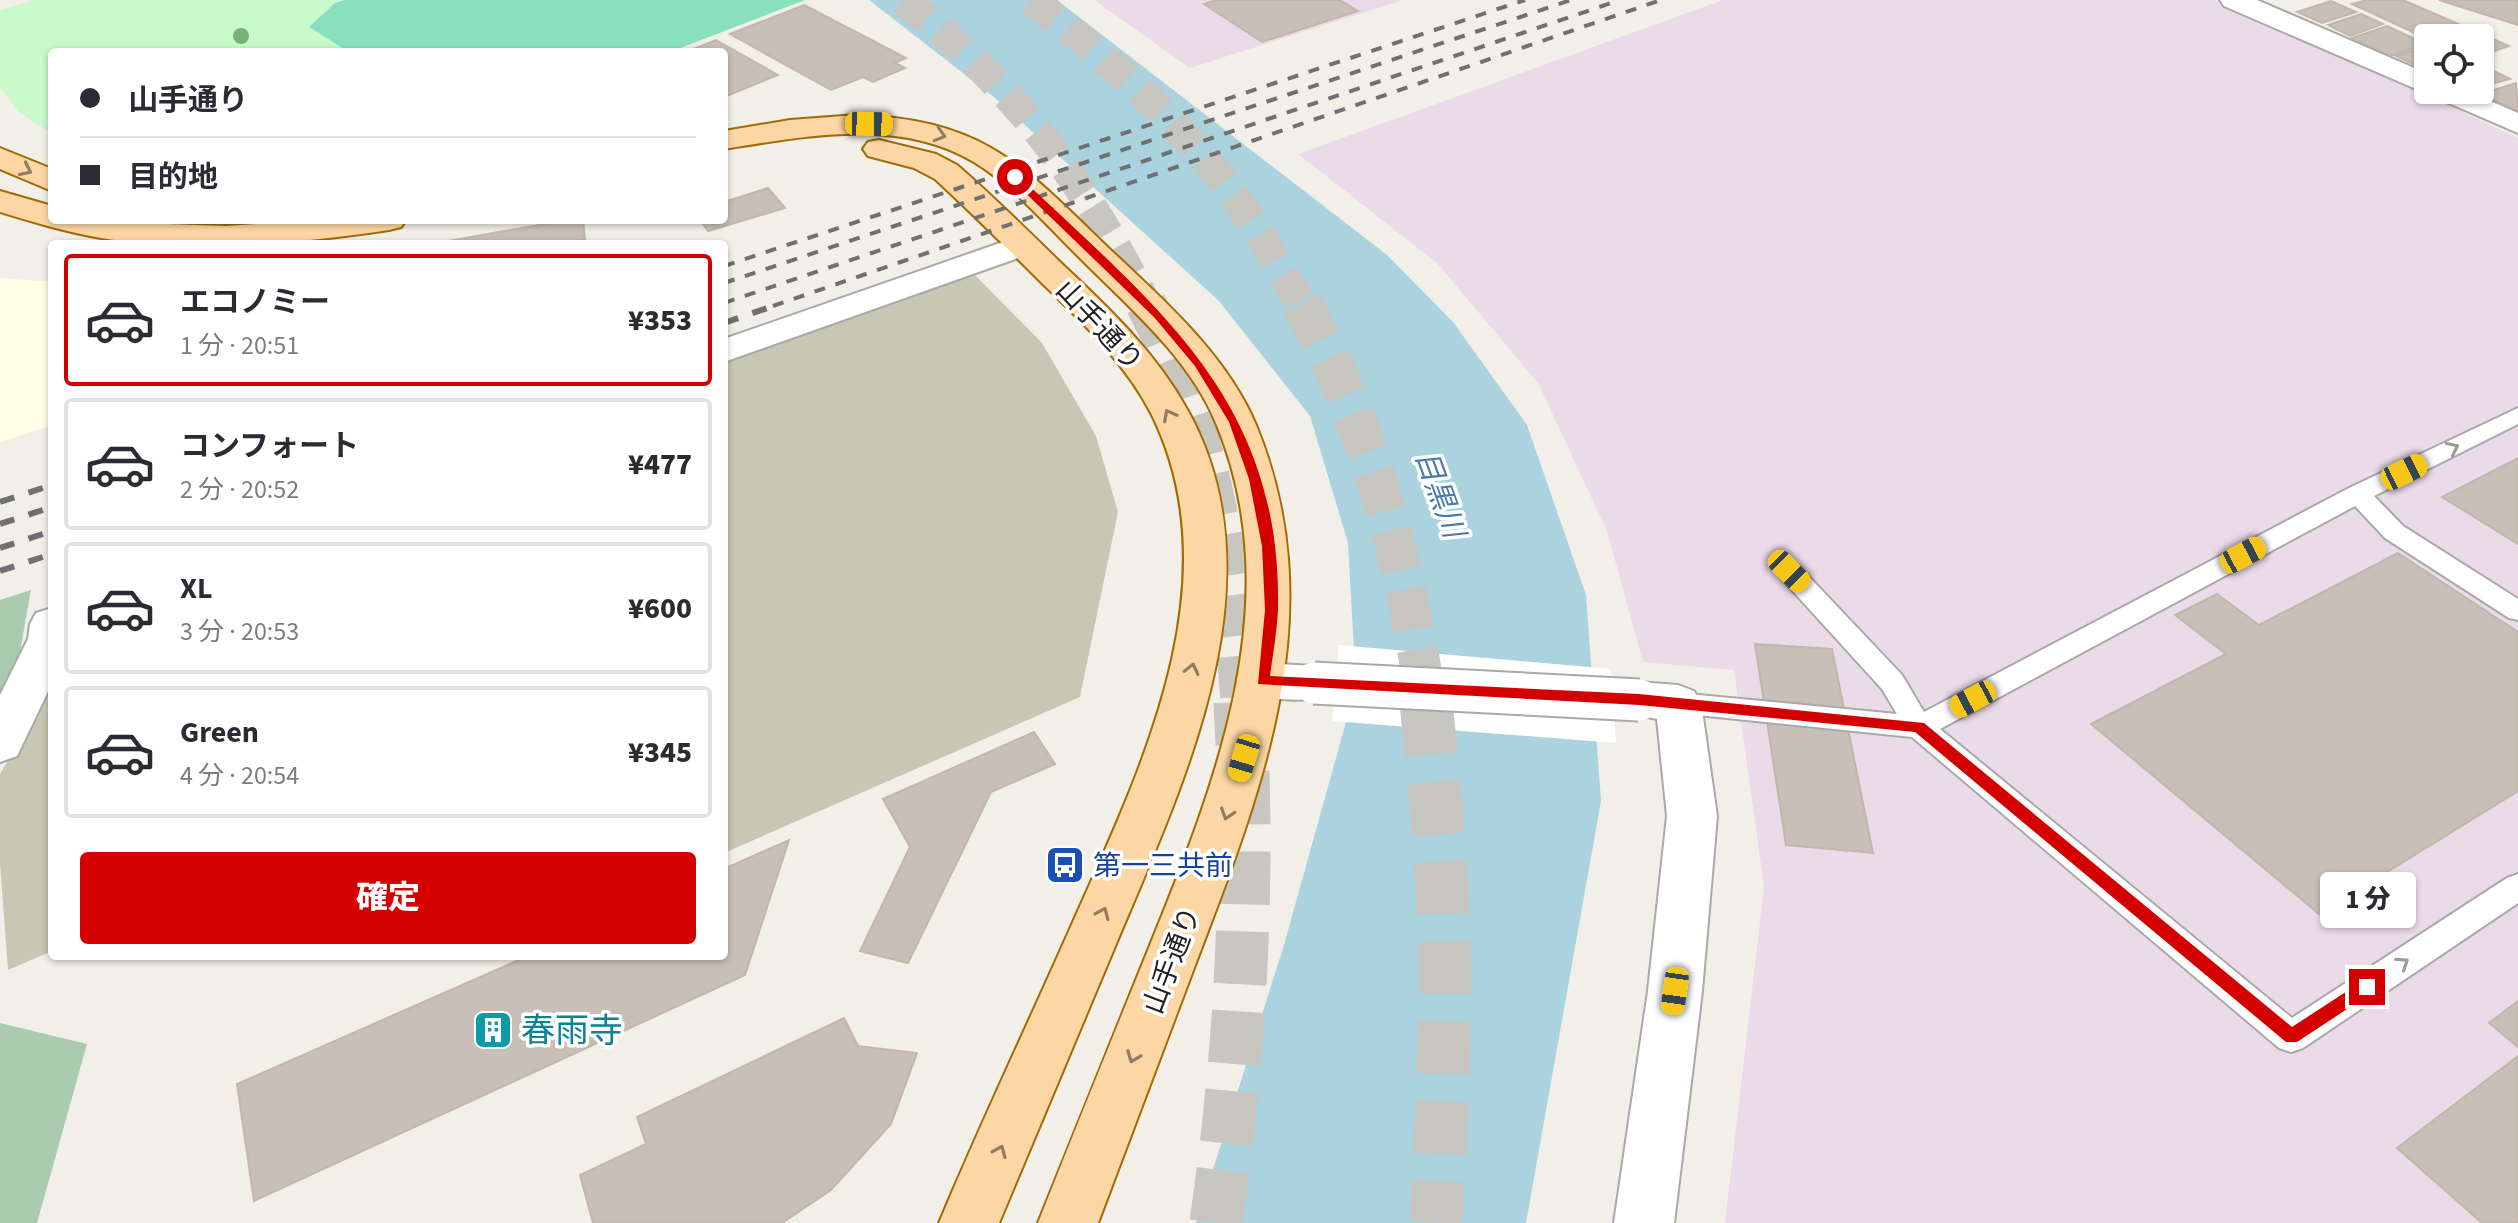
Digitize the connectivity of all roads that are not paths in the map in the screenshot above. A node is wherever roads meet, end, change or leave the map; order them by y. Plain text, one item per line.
1 (2234, 0) edge
2 (2414, 79) edge
3 (2472, 104) edge
4 (2518, 124) edge
5 (728, 139) edge
6 (0, 157) edge
7 (728, 164) edge
8 (48, 179) edge
9 (0, 201) edge
10 (48, 216) edge
11 (89, 224) edge
12 (359, 224) edge
13 (1023, 245) junction
14 (728, 350) edge
15 (2518, 415) edge
16 (2358, 494) junction
17 (1789, 571) dead end
18 (2518, 611) edge
19 (48, 643) edge
20 (1263, 680) junction
21 (1658, 702) junction
22 (1919, 727) junction
23 (0, 743) edge
24 (2518, 887) edge
25 (969, 1223) edge
26 (1068, 1223) edge
27 (1644, 1223) edge

1 - 2 street
3 - 4 street
5 -> 20 main road, 山手通り
6 -> 8 main road
7 - 13 main road, 山手通り
9 - 10 main road
11 - 12 main road
13 - 14 street
25 -> 13 main road, 山手通り
16 -> 15 lane
16 - 18 lane
16 - 22 lane
17 - 22 lane
19 - 23 street
20 - 21 street, bridge
20 -> 26 main road, 山手通り
21 - 22 lane
21 - 27 street
22 -> 24 lane

